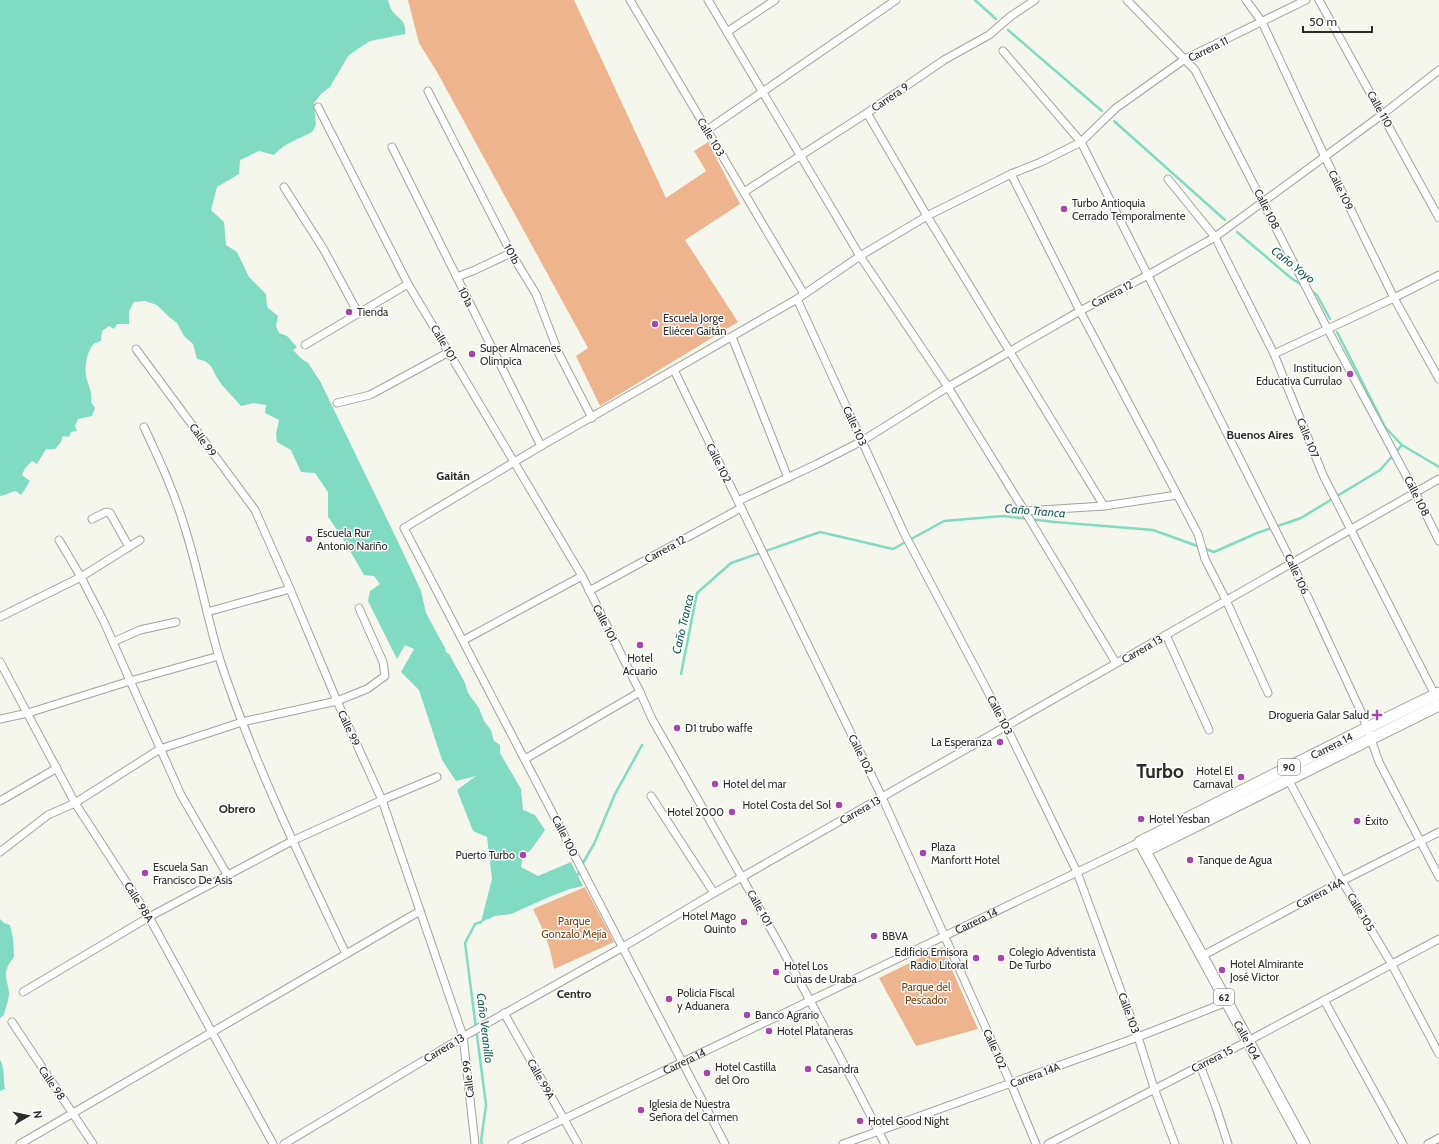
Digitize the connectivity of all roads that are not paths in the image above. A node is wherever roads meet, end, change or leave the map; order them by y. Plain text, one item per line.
1 (630, 0) edge
2 (708, 0) edge
3 (775, 0) edge
4 (896, 0) edge
5 (1035, 0) edge
6 (1127, 0) edge
7 (1246, 0) edge
8 (1306, 0) edge
9 (1320, 0) edge
10 (1262, 22) junction
11 (727, 32) junction
12 (1003, 51) dead end
13 (1185, 59) junction
14 (1439, 70) edge
15 (428, 91) dead end
16 (763, 92) junction
17 (318, 107) dead end
18 (867, 113) junction
19 (1383, 114) junction
20 (707, 130) junction
21 (1081, 142) junction
22 (392, 147) dead end
23 (800, 156) junction
24 (1325, 157) junction
25 (1011, 174) junction
26 (1168, 179) dead end
27 (284, 187) dead end
28 (744, 192) junction
29 (1263, 201) junction
30 (927, 216) junction
31 (1439, 218) edge
32 (1215, 237) junction
33 (511, 253) junction
34 (860, 256) junction
35 (1148, 275) junction
36 (1439, 275) edge
37 (457, 278) junction
38 (408, 284) junction
39 (804, 294) junction
40 (1394, 298) junction
41 (797, 300) junction
42 (1080, 311) junction
43 (358, 314) junction
44 (1327, 328) junction
45 (732, 337) junction
46 (305, 345) dead end
47 (136, 349) dead end
48 (449, 352) junction
49 (1010, 352) junction
50 (1274, 354) junction
51 (674, 370) junction
52 (1439, 380) edge
53 (948, 387) junction
54 (337, 403) dead end
55 (592, 418) junction
56 (144, 428) dead end
57 (862, 441) junction
58 (541, 446) junction
59 (515, 462) junction
60 (788, 478) junction
61 (1439, 479) edge
62 (1415, 492) junction
63 (1177, 495) junction
64 (740, 504) junction
65 (1104, 506) junction
66 (1026, 513) junction
67 (92, 518) dead end
68 (404, 528) joint
69 (1351, 529) junction
70 (59, 540) dead end
71 (140, 540) dead end
72 (1439, 541) edge
73 (129, 547) junction
74 (1292, 562) junction
75 (582, 576) junction
76 (81, 578) junction
77 (290, 589) junction
78 (589, 591) junction
79 (1226, 600) junction
80 (359, 608) dead end
81 (207, 612) junction
82 (0, 617) edge
83 (176, 622) dead end
84 (1166, 635) junction
85 (464, 640) junction
86 (113, 642) junction
87 (219, 656) junction
88 (0, 662) edge
89 (1116, 663) junction
90 (130, 681) junction
91 (640, 692) junction
92 (1268, 693) dead end
93 (1438, 699) edge
94 (337, 701) junction
95 (28, 713) junction
96 (0, 719) edge
97 (242, 722) junction
98 (1006, 726) junction
99 (1367, 728) junction
100 (1209, 730) dead end
101 (1371, 738) junction
102 (160, 749) junction
103 (525, 759) junction
104 (57, 768) junction
105 (1286, 775) junction
106 (437, 778) dead end
107 (651, 796) dead end
108 (882, 797) junction
109 (382, 800) junction
110 (0, 801) edge
111 (75, 803) junction
112 (1439, 832) edge
113 (292, 841) junction
114 (1421, 841) junction
115 (1142, 846) junction
116 (0, 852) edge
117 (1077, 872) junction
118 (228, 876) junction
119 (742, 877) junction
120 (1439, 877) edge
121 (1342, 881) junction
122 (714, 893) junction
123 (420, 911) junction
124 (149, 917) junction
125 (944, 936) junction
126 (1439, 939) edge
127 (623, 947) junction
128 (346, 954) junction
129 (1202, 956) junction
130 (1391, 964) junction
131 (23, 992) dead end
132 (811, 1000) junction
133 (1324, 1000) junction
134 (1227, 1002) junction
135 (504, 1013) junction
136 (12, 1022) dead end
137 (212, 1032) junction
138 (466, 1035) junction
139 (1138, 1037) junction
140 (1248, 1041) junction
141 (1439, 1054) edge
142 (682, 1062) junction
143 (1200, 1065) junction
144 (1011, 1084) junction
145 (1154, 1088) junction
146 (72, 1113) junction
147 (564, 1119) junction
148 (878, 1130) junction
149 (1439, 1138) edge
150 (20, 1144) edge
151 (93, 1144) edge
152 (273, 1144) edge
153 (284, 1144) edge
154 (475, 1144) edge
155 (512, 1144) edge
156 (578, 1144) edge
157 (725, 1144) edge
158 (843, 1144) edge
159 (885, 1144) edge
160 (1036, 1144) edge
161 (1048, 1144) edge
162 (1175, 1144) edge
163 (1228, 1144) edge
164 (1304, 1144) edge
165 (1402, 1144) edge
166 (1428, 1144) edge

1 - 20 street, Calle 103
2 - 11 street
3 - 11 street
4 - 16 street
5 - 18 street, Carrera 9
6 - 13 street, Calle 108
7 - 10 street, Calle 109
8 - 10 street, Carrera 11
9 - 19 street, Calle 110
10 - 13 street, Carrera 11
10 - 24 street, Calle 109
11 - 16 street
12 - 21 street, Calle 106
13 - 21 street, Carrera 11
13 - 29 street, Calle 108
14 - 19 street
15 - 33 street, 101b
16 - 20 street
16 - 23 street
17 - 38 street, Calle 101
18 - 23 street, Carrera 9
18 - 30 street
19 - 24 street
19 - 31 street, Calle 110
20 - 28 street, Calle 103
21 - 25 street, Carrera 11
21 - 35 street, Calle 106
22 - 37 street, 101a
23 - 28 street, Carrera 9
23 - 34 street
24 - 29 street
24 - 40 street, Calle 109
25 - 30 street, Carrera 11
25 - 42 street
26 - 32 street, Calle 107
27 - 43 street
28 - 39 street, Calle 103
29 - 32 street, Carrera 12
29 - 44 street, Calle 108
30 - 34 street, Carrera 11
30 - 49 street
32 - 35 street, Carrera 12
32 - 50 street, Calle 107
33 - 37 street
33 - 55 street, 101b
34 - 39 street, Carrera 11
34 - 53 street
35 - 42 street, Carrera 12
35 - 74 street, Calle 106
36 - 40 street
37 - 58 street, 101a
38 - 43 street
38 - 48 street, Calle 101
39 - 41 street, Carrera 11
40 - 44 street
40 - 52 street, Calle 109
41 - 45 street, Carrera 11
41 - 57 street, Calle 103
42 - 49 street, Carrera 12
42 - 63 street
43 - 46 street
44 - 50 street
44 - 62 street, Calle 108
45 - 51 street, Carrera 11
45 - 60 street
47 - 77 street, Calle 99
48 - 54 street
48 - 59 street, Calle 101
49 - 53 street, Carrera 12
49 - 65 street
50 - 69 street, Calle 107
51 - 55 street, Carrera 11
51 - 64 street, Calle 102
53 - 57 street, Carrera 12
53 - 66 street
55 - 58 street, Carrera 11
56 - 81 street
57 - 60 street, Carrera 12
57 - 98 street, Calle 103
58 - 59 street, Carrera 11
59 - 68 street, Carrera 11
59 - 75 street, Calle 101
60 - 64 street, Carrera 12
61 - 62 street, Carrera 13
62 - 69 street, Carrera 13
62 - 72 street, Calle 108
63 - 65 street
63 - 79 street
64 - 78 street, Carrera 12
64 - 108 street, Calle 102
65 - 66 street
66 - 89 street
67 - 73 street
68 - 85 street, Calle 100
69 - 74 street, Carrera 13
69 - 93 street, Calle 107
70 - 76 street
71 - 73 street
73 - 76 street
74 - 79 street, Carrera 13
74 - 99 street, Calle 106
75 - 78 street, Calle 101
75 - 85 street
76 - 82 street
76 - 86 street
77 - 81 street
77 - 94 street, Calle 99
78 - 91 street, Calle 101
79 - 84 street, Carrera 13
79 - 92 street
80 - 94 street
81 - 87 street
83 - 86 street
84 - 89 street, Carrera 13
84 - 100 street
85 - 103 street, Calle 100
86 - 90 street
87 - 90 street
87 - 97 street
88 - 95 street, Calle 98A
89 - 98 street, Carrera 13
90 - 95 street
90 - 102 street
91 - 103 street
91 - 119 street, Calle 101
93 - 99 main road, Carrera 14 / 90
93 - 101 main road, Carrera 14 / 90
94 - 97 street
94 - 109 street, Calle 99
95 - 96 street
95 - 104 street, Calle 98A
97 - 102 street
97 - 113 street
98 - 108 street, Carrera 13
98 - 117 street, Calle 103
99 - 101 street, Calle 106
99 - 105 main road, Carrera 14 / 90
101 - 105 main road, Carrera 14 / 90
101 - 114 street, Calle 106
102 - 111 street
102 - 118 street
103 - 127 street, Calle 100
104 - 110 street
104 - 111 street, Calle 98A
105 - 115 main road, Carrera 14 / 90
105 - 121 street, Calle 105
106 - 109 street
107 - 122 street
108 - 119 street, Carrera 13
108 - 125 street, Calle 102
109 - 113 street
109 - 123 street, Calle 99
111 - 116 street
111 - 124 street, Calle 98A
112 - 114 street, Carrera 14A
113 - 118 street
113 - 128 street
114 - 120 street, Calle 106
114 - 121 street, Carrera 14A
115 - 117 street, Carrera 14
115 - 129 main road, Calle 104 / 62
117 - 125 street, Carrera 14
117 - 139 street, Calle 103
118 - 124 street
119 - 122 street, Carrera 13
119 - 132 street, Calle 101
121 - 129 street, Carrera 14A
121 - 130 street, Calle 105
122 - 127 street, Carrera 13
123 - 128 street
123 - 138 street, Calle 99
124 - 131 street
124 - 137 street, Calle 98A
125 - 132 street, Carrera 14
125 - 144 street, Calle 102
126 - 130 street, Carrera 15
127 - 135 street, Carrera 13
127 - 142 street, Calle 100
128 - 137 street
129 - 134 main road, Calle 104 / 62
130 - 133 street, Carrera 15
130 - 141 street, Calle 105
132 - 142 street, Carrera 14
132 - 148 street, Calle 101
133 - 140 street, Carrera 15
133 - 165 street
134 - 139 street, Carrera 14A
134 - 140 main road, Calle 104 / 62
135 - 138 street, Carrera 13
135 - 147 street, Calle 99A
136 - 146 street, Calle 98
137 - 146 street
137 - 152 street, Calle 98A
138 - 153 street, Carrera 13
138 - 154 street, Calle 99
139 - 144 street, Carrera 14A
139 - 145 street, Calle 103
140 - 143 street, Carrera 15
140 - 164 main road, Calle 104 / 62
142 - 147 street, Carrera 14
142 - 157 street, Calle 100
143 - 145 street, Carrera 15
143 - 163 street
144 - 148 street, Carrera 14A
144 - 160 street, Calle 102
145 - 161 street, Carrera 15
145 - 162 street, Calle 103
146 - 150 street
146 - 151 street, Calle 98
147 - 155 street, Carrera 14
147 - 156 street, Calle 99A
148 - 158 street, Carrera 14A
148 - 159 street, Calle 101
149 - 166 street

